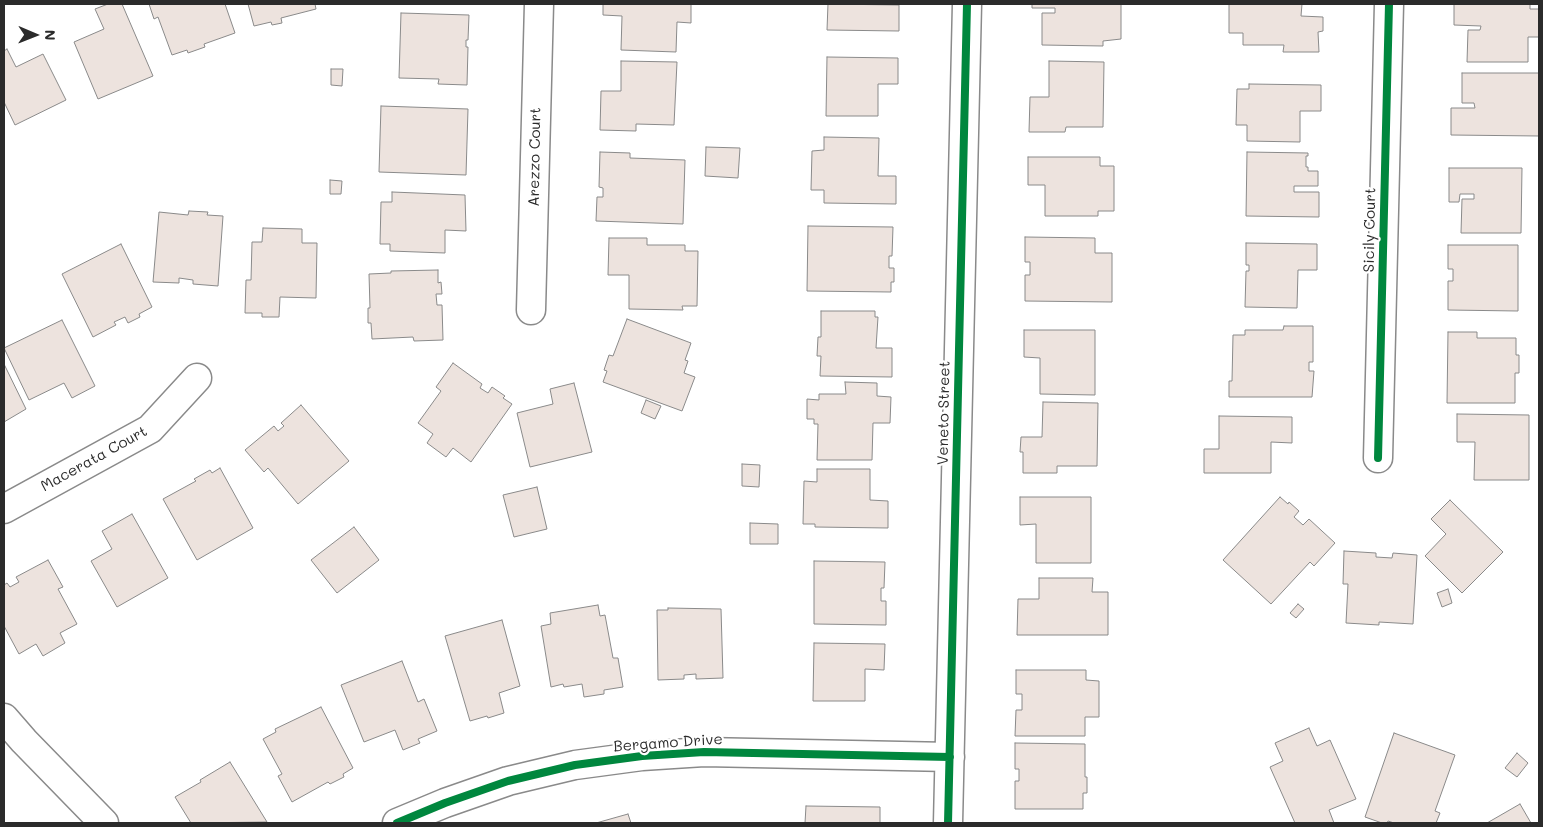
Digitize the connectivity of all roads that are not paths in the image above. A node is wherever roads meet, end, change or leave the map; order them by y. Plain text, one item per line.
1 (539, 4) edge
2 (967, 4) edge
3 (1389, 4) edge
4 (532, 310) dead end
5 (197, 378) dead end
6 (1378, 458) dead end
7 (4, 509) edge
8 (4, 718) edge
9 (950, 757) junction
10 (449, 813) edge
11 (104, 823) edge
12 (397, 823) edge
13 (948, 823) edge

1 - 4 street, Arezzo Court
2 - 9 street, Veneto Street
3 - 6 street, Sicily Court
5 - 7 street, Macerata Court
8 - 11 street
9 - 10 street, Bergamo Drive
9 - 13 street, Veneto Street
10 - 12 street, Bergamo Drive

